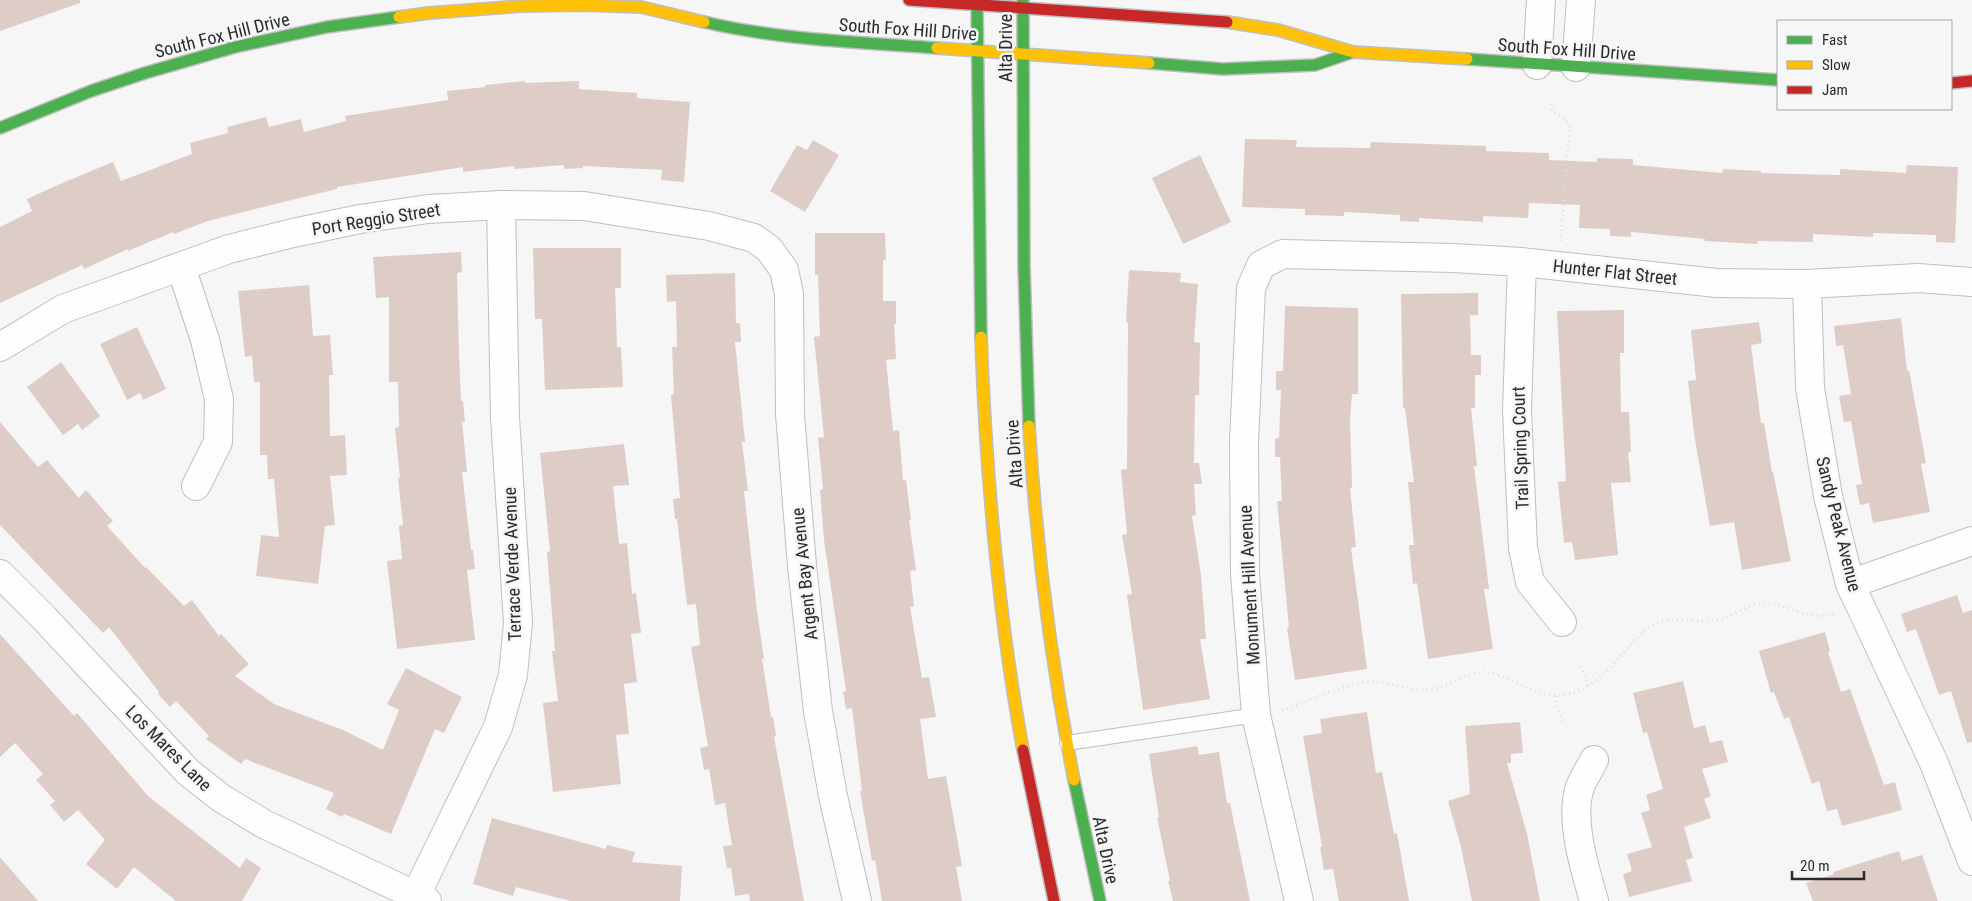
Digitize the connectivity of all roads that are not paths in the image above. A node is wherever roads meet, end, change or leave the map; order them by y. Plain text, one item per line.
1 (656, 0) edge
2 (909, 0) edge
3 (1541, 0) edge
4 (1581, 0) edge
5 (977, 2) edge
6 (1023, 4) edge
7 (641, 8) junction
8 (978, 52) junction
9 (1353, 52) junction
10 (1023, 54) junction
11 (1537, 65) junction
12 (1576, 67) junction
13 (1777, 80) edge
14 (1972, 81) edge
15 (1952, 83) edge
16 (0, 128) edge
17 (501, 206) junction
18 (769, 249) joint
19 (1522, 262) junction
20 (1261, 266) joint
21 (181, 267) junction
22 (1972, 282) edge
23 (1808, 284) junction
24 (0, 347) edge
25 (196, 486) dead end
26 (1972, 541) edge
27 (0, 574) edge
28 (1850, 584) junction
29 (1562, 622) dead end
30 (1267, 713) junction
31 (1067, 743) junction
32 (1594, 760) dead end
33 (1972, 861) edge
34 (418, 899) edge
35 (857, 901) edge
36 (1054, 901) edge
37 (1100, 901) edge
38 (1299, 901) edge
39 (1594, 901) edge

1 - 7 street
2 - 5 street, South Fox Hill Drive
3 - 11 street
4 - 12 street
5 - 6 street, South Fox Hill Drive
5 - 8 street, Alta Drive
6 - 9 street, South Fox Hill Drive
6 - 10 street, Alta Drive
7 - 8 street, South Fox Hill Drive
7 - 16 street, South Fox Hill Drive
8 - 10 street, South Fox Hill Drive
8 - 36 street, Alta Drive
9 - 10 street, South Fox Hill Drive
9 - 11 street, South Fox Hill Drive
10 - 31 street, Alta Drive
11 - 12 street, South Fox Hill Drive
12 - 13 street, South Fox Hill Drive
14 - 15 street
17 - 18 street, Port Reggio Street
17 - 21 street, Port Reggio Street
17 - 34 street, Terrace Verde Avenue
18 - 35 street, Argent Bay Avenue
19 - 20 street, Hunter Flat Street
19 - 23 street, Hunter Flat Street
19 - 29 street, Trail Spring Court
20 - 30 street, Monument Hill Avenue
21 - 24 street, Port Reggio Street
21 - 25 street
22 - 23 street, Hunter Flat Street
23 - 28 street, Sandy Peak Avenue
26 - 28 street
27 - 34 street, Los Mares Lane
28 - 33 street, Sandy Peak Avenue
30 - 31 lane
30 - 38 street, Monument Hill Avenue
31 - 37 street, Alta Drive
32 - 39 street

